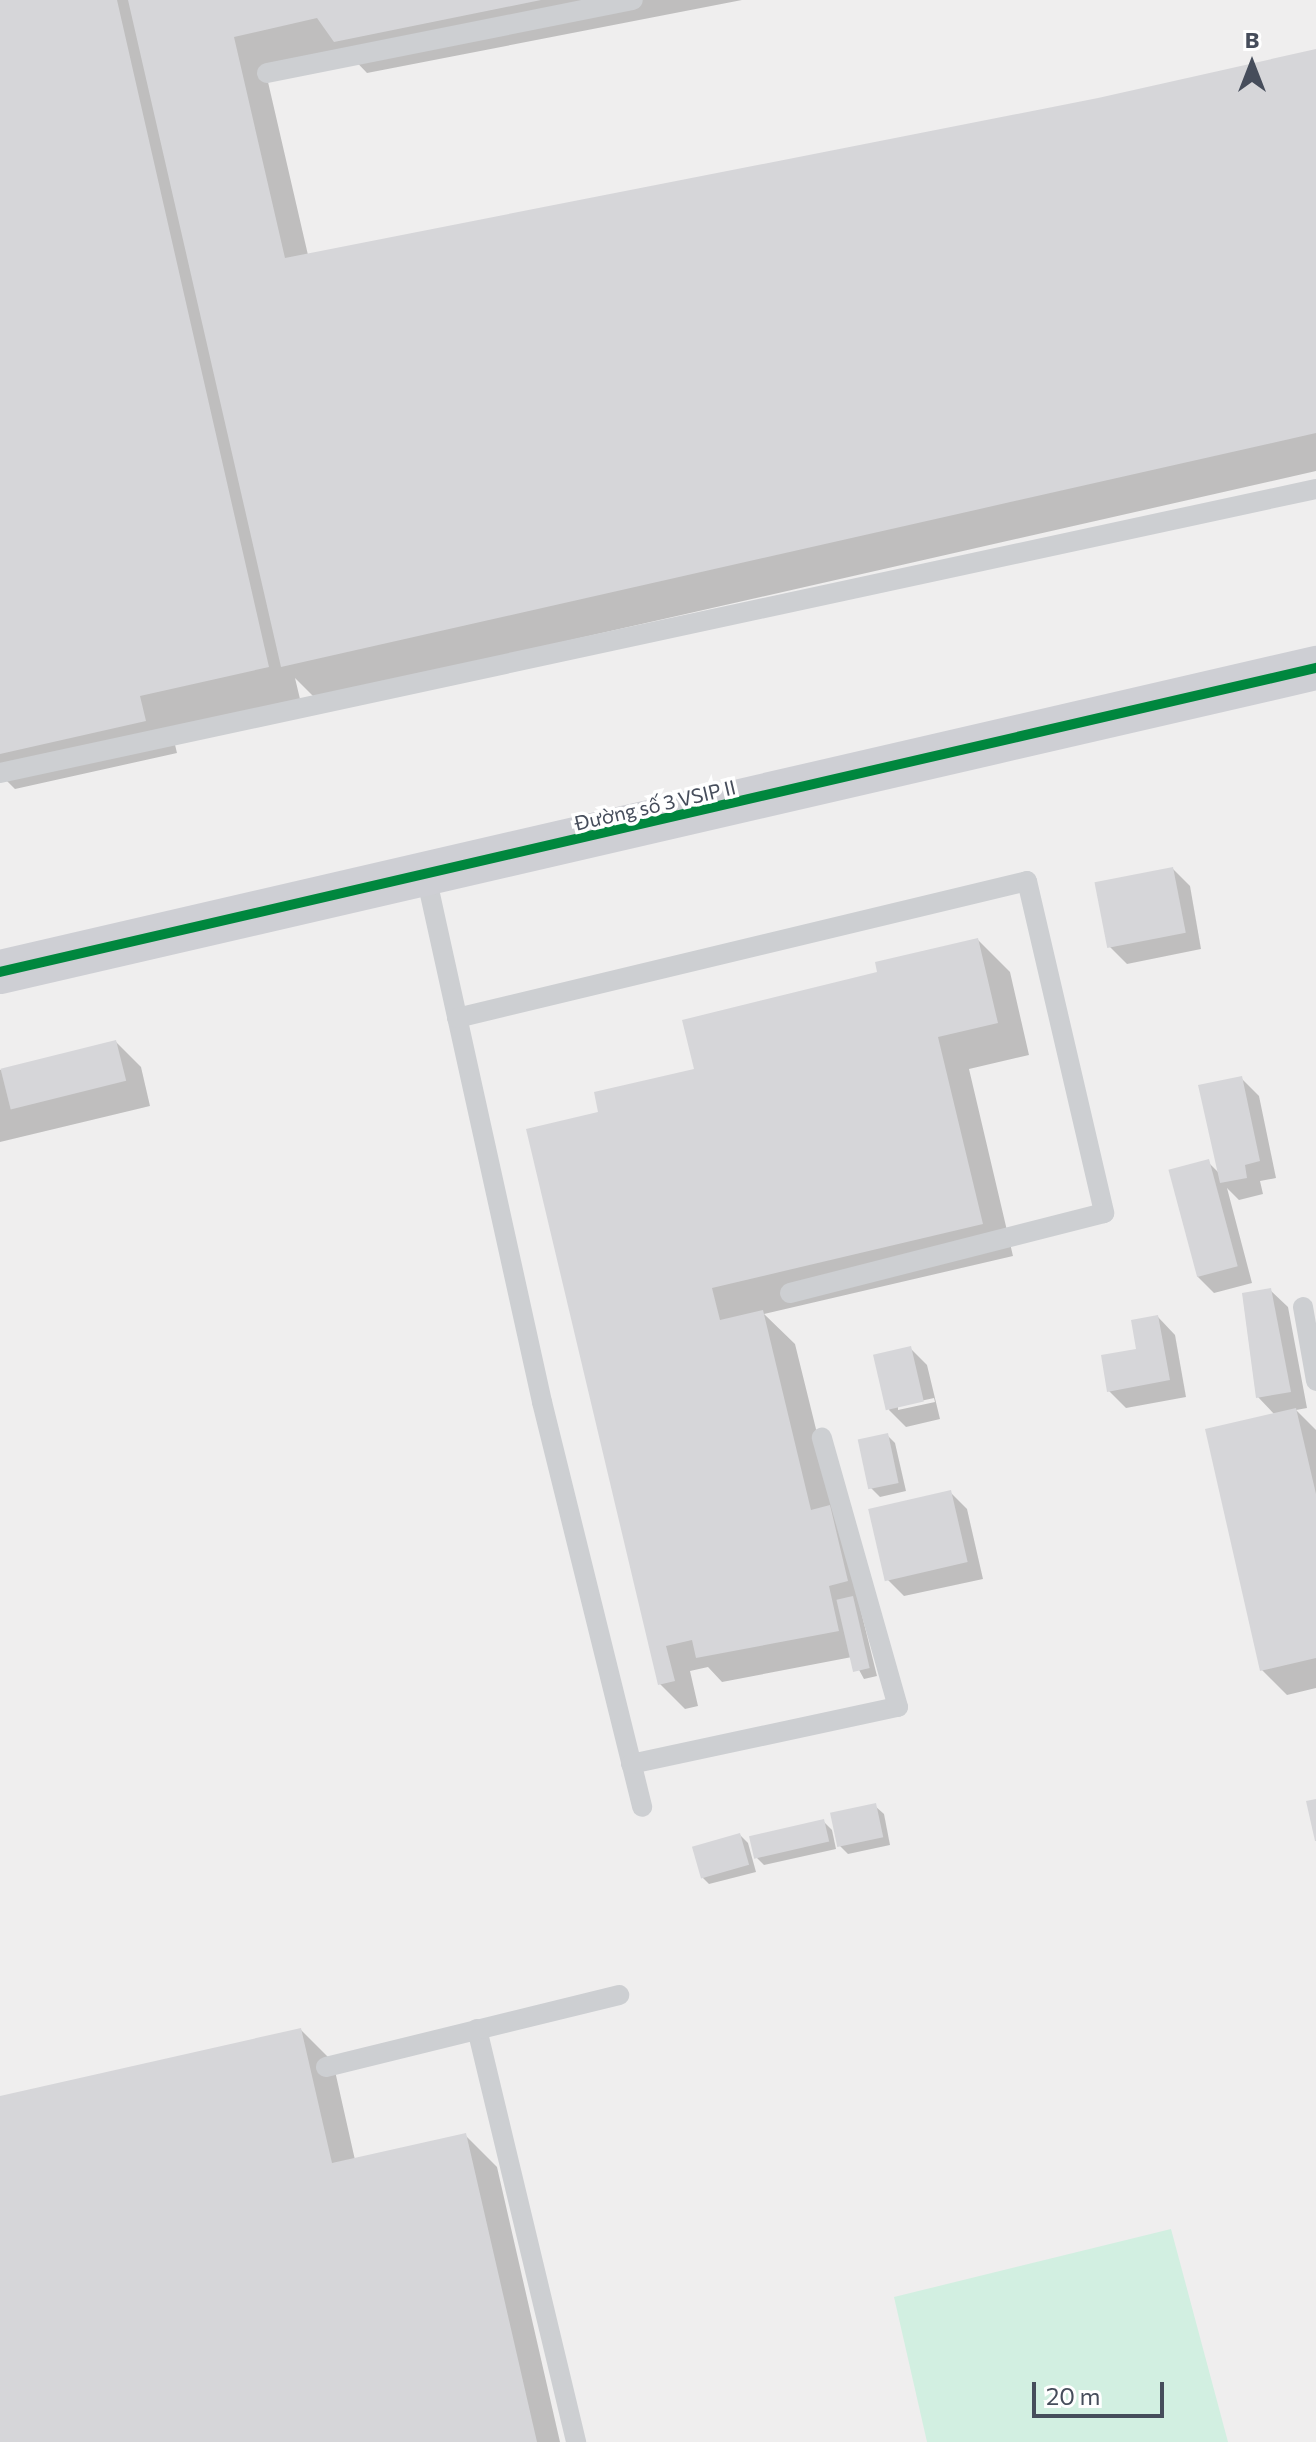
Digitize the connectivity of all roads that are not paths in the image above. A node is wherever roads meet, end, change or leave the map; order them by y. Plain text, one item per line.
1 (633, 0) edge
2 (267, 73) dead end
3 (1316, 489) edge
4 (1316, 668) edge
5 (0, 773) edge
6 (426, 876) junction
7 (0, 972) edge
8 (457, 1018) junction
9 (790, 1293) dead end
10 (1303, 1307) dead end
11 (1316, 1381) edge
12 (822, 1438) dead end
13 (631, 1764) junction
14 (642, 1807) dead end
15 (619, 1995) dead end
16 (477, 2029) junction
17 (326, 2067) dead end
18 (576, 2442) edge

1 - 2 lane
3 - 5 lane
4 - 6 street, Đường số 3 VSIP II
6 - 7 street, Đường số 3 VSIP II
6 - 8 lane
8 - 9 lane
8 - 13 lane
10 - 11 lane
12 - 13 lane
13 - 14 lane
15 - 16 lane
16 - 17 lane
16 - 18 lane

